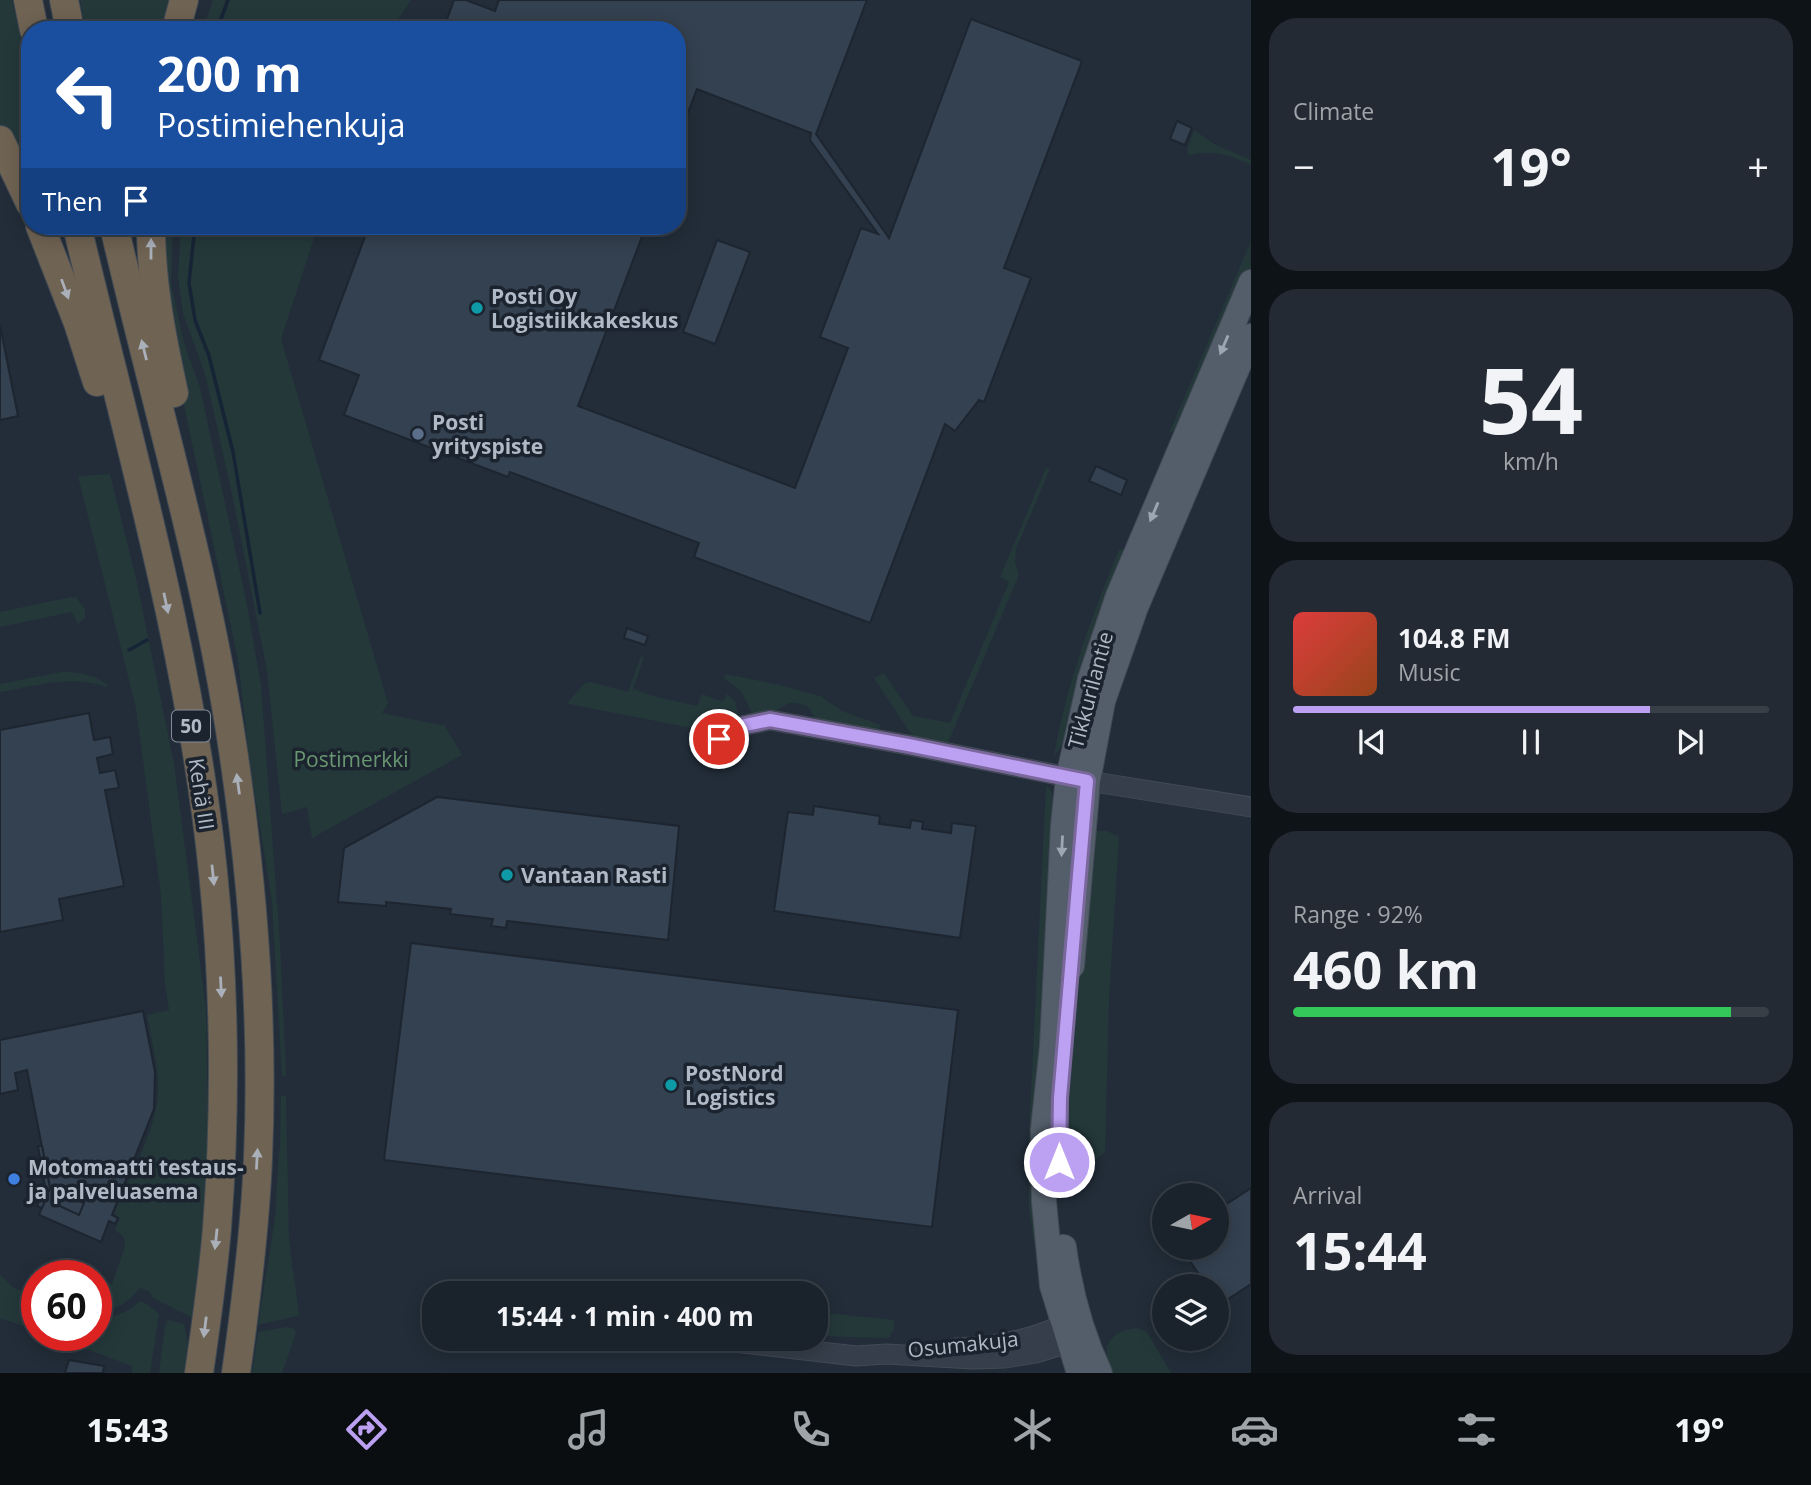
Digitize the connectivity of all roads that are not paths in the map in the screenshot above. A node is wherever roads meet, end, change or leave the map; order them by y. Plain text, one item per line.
1 (28, 0) edge
2 (64, 0) edge
3 (184, 0) edge
4 (32, 21) edge
5 (68, 21) edge
6 (178, 21) edge
7 (0, 140) edge
8 (21, 184) edge
9 (44, 235) edge
10 (79, 235) edge
11 (116, 235) edge
12 (151, 235) edge
13 (1251, 282) edge
14 (1251, 336) edge
15 (152, 536) junction
16 (195, 559) junction
17 (718, 744) dead end
18 (1078, 780) junction
19 (1251, 807) edge
20 (1074, 1330) junction
21 (812, 1351) edge
22 (200, 1366) edge
23 (237, 1368) edge
24 (1079, 1373) edge
25 (1100, 1373) edge

1 - 4 highway
2 - 5 highway
3 - 6 highway
7 - 8 highway
9 -> 15 highway
10 - 15 highway, Kehä III / 50
16 -> 11 highway, Kehä III / 50
16 -> 12 highway
13 -> 18 main road, Tikkurilantie
14 - 18 main road, Tikkurilantie
15 -> 22 highway, Kehä III / 50
23 -> 16 highway, Kehä III / 50
17 - 18 street
18 - 19 street
18 - 20 main road, Tikkurilantie
20 - 21 street, Osumakuja
20 - 24 main road, Tikkurilantie
20 - 25 main road, Tikkurilantie

